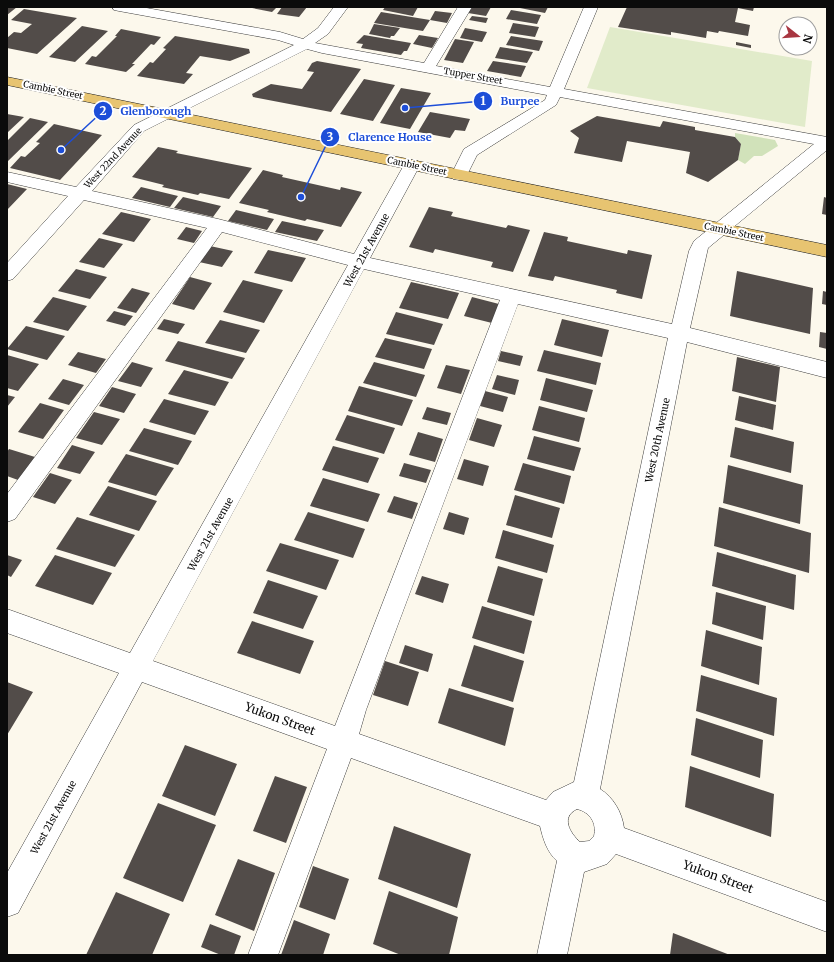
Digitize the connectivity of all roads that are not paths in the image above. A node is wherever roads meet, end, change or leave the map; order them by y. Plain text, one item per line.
1 (119, 7) edge
2 (341, 7) edge
3 (465, 7) edge
4 (591, 7) edge
5 (305, 43) junction
6 (428, 68) junction
7 (7, 81) edge
8 (555, 92) junction
9 (167, 114) junction
10 (827, 142) edge
11 (412, 165) junction
12 (459, 175) junction
13 (7, 178) edge
14 (81, 193) junction
15 (218, 225) junction
16 (721, 229) junction
17 (827, 251) edge
18 (359, 261) junction
19 (7, 275) edge
20 (512, 297) junction
21 (679, 333) junction
22 (827, 370) edge
23 (7, 512) edge
24 (7, 621) edge
25 (136, 667) junction
26 (344, 742) junction
27 (585, 796) junction
28 (554, 817) junction
29 (609, 836) junction
30 (573, 855) junction
31 (7, 902) edge
32 (827, 916) edge
33 (263, 955) edge
34 (552, 955) edge

1 - 5 street, Tupper Street
2 - 5 street, West 22nd Avenue
3 - 6 street
4 - 8 street
5 - 6 street, Tupper Street
5 - 9 street, West 22nd Avenue
6 - 8 street, Tupper Street
7 - 9 main road, Cambie Street
8 - 10 street, Tupper Street
8 - 12 street
9 - 11 main road, Cambie Street
9 - 14 street, West 22nd Avenue
10 - 16 street, West 20th Avenue
11 - 12 main road, Cambie Street
11 - 18 street, West 21st Avenue
12 - 16 main road, Cambie Street
13 - 14 street
14 - 15 street
14 - 19 street, West 22nd Avenue
15 - 18 street
15 - 23 street
16 - 17 main road, Cambie Street
16 - 21 street, West 20th Avenue
18 - 20 street
18 - 25 street, West 21st Avenue
20 - 21 street
20 - 26 street
21 - 22 street
21 - 27 street, West 20th Avenue
24 - 25 street, Yukon Street
25 - 26 street, Yukon Street
25 - 31 street, West 21st Avenue
26 - 28 street, Yukon Street
26 - 33 street
27 - 28 street
27 - 29 street
28 - 30 street
29 - 30 street
29 - 32 street, Yukon Street
30 - 34 street

